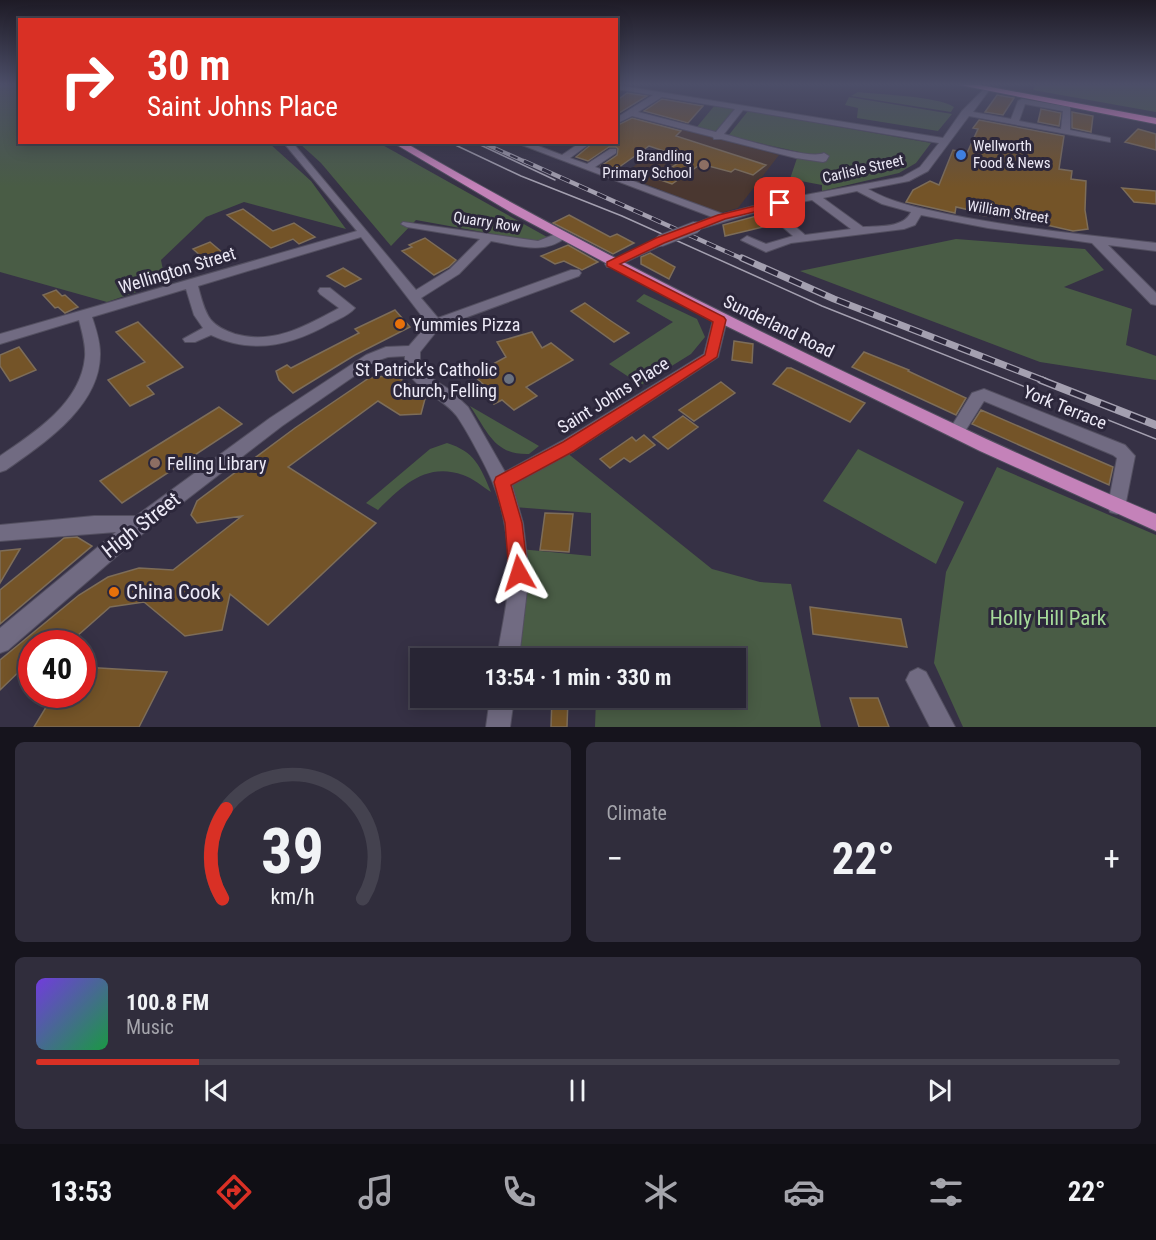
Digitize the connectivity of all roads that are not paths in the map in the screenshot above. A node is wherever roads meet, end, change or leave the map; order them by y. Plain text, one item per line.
1 (652, 119) edge
2 (732, 119) edge
3 (808, 119) edge
4 (961, 119) edge
5 (997, 119) edge
6 (1015, 119) edge
7 (1066, 119) edge
8 (1014, 122) junction
9 (1065, 132) junction
10 (717, 137) junction
11 (1107, 140) dead end
12 (944, 141) junction
13 (289, 144) edge
14 (400, 144) edge
15 (524, 144) edge
16 (585, 144) edge
17 (613, 151) dead end
18 (824, 156) dead end
19 (564, 158) junction
20 (589, 167) junction
21 (860, 189) junction
22 (815, 196) junction
23 (765, 206) junction
24 (916, 210) junction
25 (721, 217) junction
26 (407, 224) dead end
27 (862, 232) junction
28 (364, 233) junction
29 (561, 236) junction
30 (488, 237) junction
31 (803, 239) junction
32 (747, 240) dead end
33 (1095, 240) junction
34 (326, 244) junction
35 (1156, 247) edge
36 (378, 251) junction
37 (611, 264) junction
38 (575, 273) dead end
39 (191, 284) junction
40 (325, 291) dead end
41 (414, 296) junction
42 (1156, 301) edge
43 (85, 316) junction
44 (720, 320) junction
45 (435, 324) junction
46 (212, 329) junction
47 (0, 339) edge
48 (190, 339) dead end
49 (412, 351) junction
50 (956, 432) junction
51 (0, 465) edge
52 (502, 482) junction
53 (1117, 506) junction
54 (1156, 523) edge
55 (140, 524) junction
56 (0, 533) edge
57 (0, 642) edge
58 (509, 648) edge
59 (918, 680) dead end
60 (501, 708) edge
61 (498, 727) edge
62 (943, 727) edge

1 - 10 street
2 - 10 street
3 - 12 street
4 - 12 street, Carlisle Street
5 - 8 street
6 - 8 street
7 - 9 street
8 - 9 street
9 - 11 street
10 - 18 street
12 - 21 street, Carlisle Street
13 - 28 street
14 - 29 main road, Sunderland Road
15 - 19 street
16 - 19 street
17 - 20 street
19 - 20 street
20 - 25 street
21 - 22 street, Carlisle Street
21 - 24 street, William Street
22 - 23 street, Carlisle Street
22 - 27 street
23 - 25 street, Carlisle Street
23 - 31 street
24 - 27 street
24 - 33 street, William Street
25 - 37 street, Carlisle Street, bridge
26 - 30 street, Quarry Row
27 - 31 street
28 - 34 street, Wellington Street
28 - 36 street
29 - 30 street, Quarry Row
29 - 37 main road, Sunderland Road
30 - 41 street
31 - 32 street
33 - 35 street, William Street
33 - 42 street
34 - 36 street
34 - 39 street, Wellington Street
36 - 41 street
37 - 44 main road, Sunderland Road
38 - 45 street
39 - 43 street, Wellington Street
39 - 46 street
40 - 46 street
41 - 45 street
43 - 47 street, Wellington Street
43 - 51 street
44 - 50 main road, Sunderland Road
44 - 52 street, Saint Johns Place
45 - 49 street
46 - 48 street
49 - 52 street
49 - 55 street, High Street
50 - 53 main road, Sunderland Road
50 - 53 street, York Terrace
52 - 58 street
53 - 54 main road, Sunderland Road
55 - 56 street
55 - 57 street, High Street
59 - 62 street
60 - 61 street

